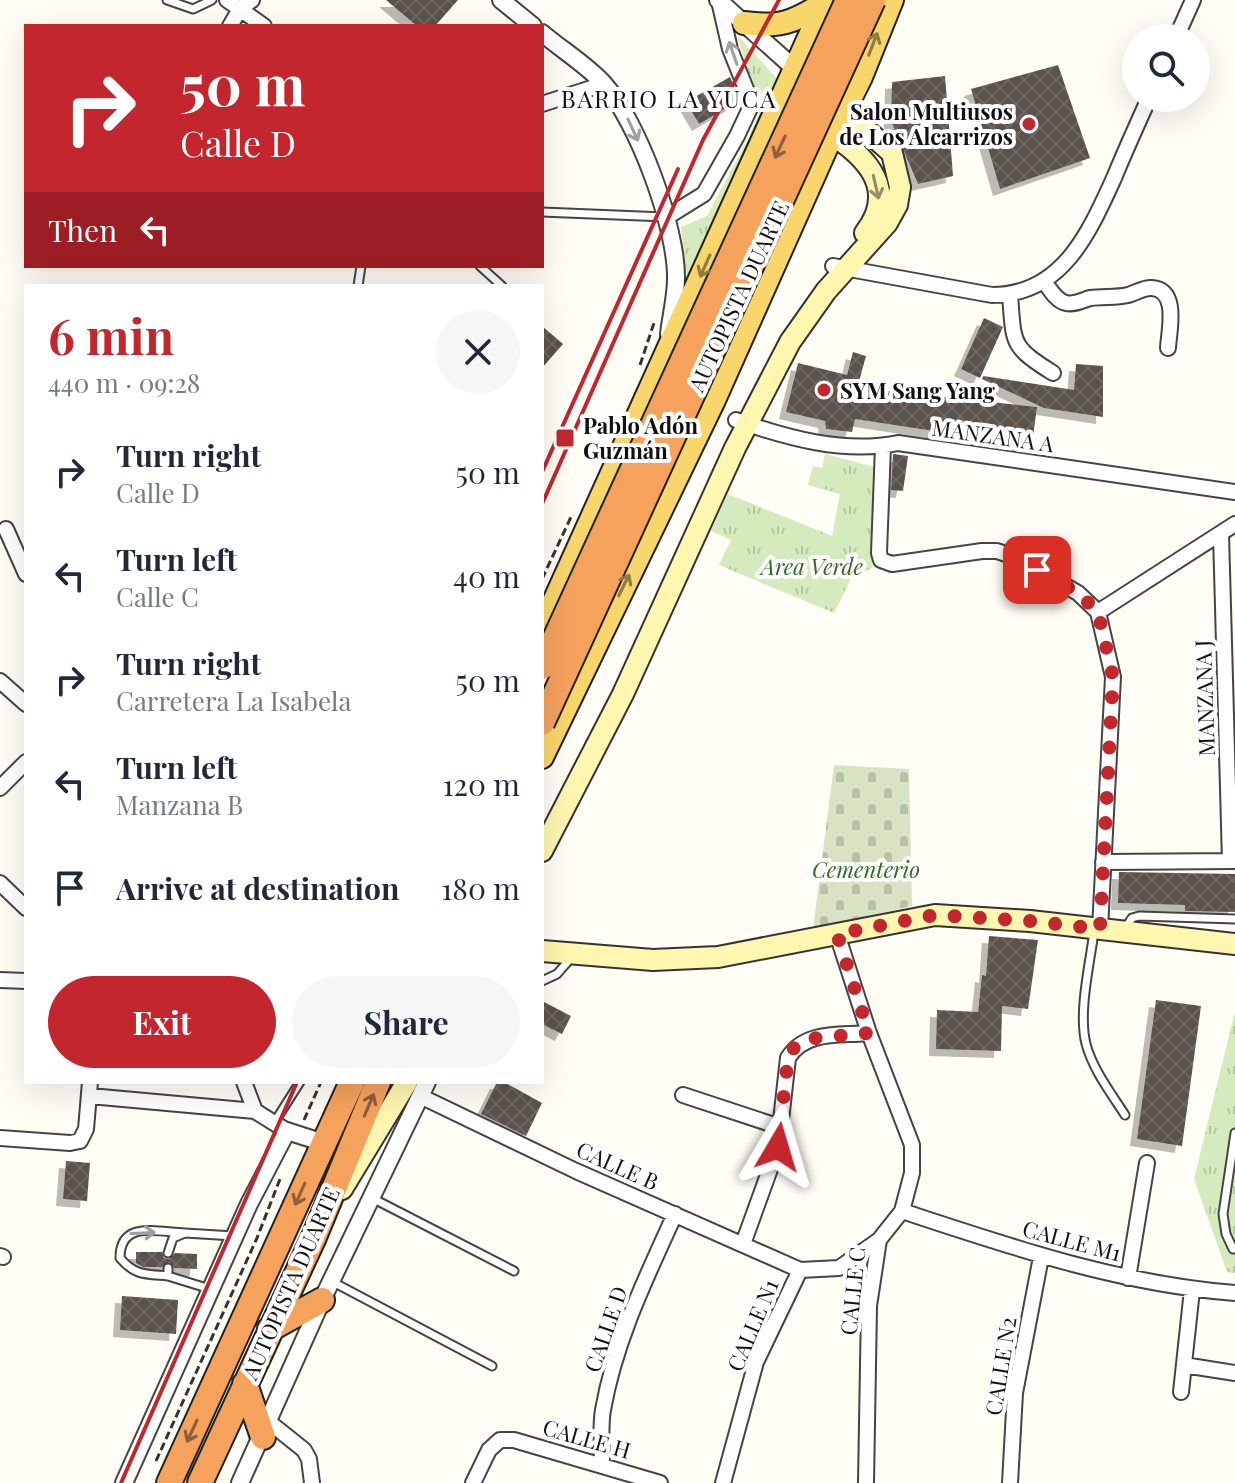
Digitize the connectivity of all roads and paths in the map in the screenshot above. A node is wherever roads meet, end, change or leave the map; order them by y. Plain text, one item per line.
1 (167, 0) edge
2 (212, 0) edge
3 (227, 0) edge
4 (501, 0) edge
5 (718, 0) edge
6 (873, 0) edge
7 (892, 0) edge
8 (1193, 0) edge
9 (833, 1) edge
10 (246, 5) edge
11 (744, 23) junction
12 (232, 24) edge
13 (262, 24) edge
14 (531, 24) edge
15 (1182, 24) edge
16 (544, 35) edge
17 (794, 68) junction
18 (604, 84) junction
19 (544, 103) edge
20 (837, 103) junction
21 (752, 104) junction
22 (777, 104) junction
23 (1143, 112) edge
24 (832, 135) junction
25 (544, 212) edge
26 (667, 217) junction
27 (725, 221) junction
28 (784, 244) junction
29 (361, 268) edge
30 (482, 268) edge
31 (841, 268) junction
32 (360, 276) junction
33 (1044, 281) junction
34 (358, 284) edge
35 (365, 284) edge
36 (500, 284) edge
37 (1010, 295) junction
38 (656, 319) dead end
39 (1168, 348) dead end
40 (667, 355) junction
41 (1053, 373) dead end
42 (637, 374) dead end
43 (742, 422) junction
44 (883, 446) junction
45 (1235, 492) edge
46 (574, 511) dead end
47 (1235, 524) edge
48 (6, 529) dead end
49 (1221, 534) junction
50 (24, 570) edge
51 (544, 575) edge
52 (1098, 612) junction
53 (544, 623) edge
54 (544, 662) edge
55 (0, 681) edge
56 (24, 702) edge
57 (544, 719) edge
58 (544, 753) edge
59 (24, 764) edge
60 (0, 788) edge
61 (544, 828) edge
62 (544, 847) edge
63 (1233, 861) edge
64 (1103, 862) junction
65 (0, 883) edge
66 (24, 906) edge
67 (1235, 919) edge
68 (1097, 929) junction
69 (1122, 932) junction
70 (837, 934) junction
71 (544, 940) edge
72 (1235, 944) edge
73 (544, 951) edge
74 (570, 952) junction
75 (0, 980) edge
76 (544, 980) edge
77 (24, 981) edge
78 (869, 1033) junction
79 (245, 1084) edge
80 (299, 1084) edge
81 (320, 1084) edge
82 (377, 1084) edge
83 (350, 1087) edge
84 (418, 1087) edge
85 (90, 1089) edge
86 (683, 1095) dead end
87 (255, 1111) junction
88 (1125, 1115) dead end
89 (780, 1127) junction
90 (287, 1129) junction
91 (1235, 1133) edge
92 (0, 1138) edge
93 (324, 1143) junction
94 (1147, 1163) dead end
95 (283, 1173) dead end
96 (372, 1198) junction
97 (902, 1211) junction
98 (675, 1214) junction
99 (185, 1233) junction
100 (234, 1236) junction
101 (314, 1237) junction
102 (879, 1240) junction
103 (743, 1244) junction
104 (1233, 1249) edge
105 (168, 1253) dead end
106 (1041, 1257) junction
107 (800, 1270) junction
108 (514, 1271) dead end
109 (1128, 1278) junction
110 (210, 1289) junction
111 (327, 1290) junction
112 (1192, 1290) junction
113 (1235, 1293) edge
114 (270, 1329) junction
115 (1184, 1365) junction
116 (492, 1366) dead end
117 (1235, 1373) edge
118 (245, 1384) junction
119 (1181, 1392) dead end
120 (266, 1429) junction
121 (602, 1465) junction
122 (161, 1476) edge
123 (124, 1483) edge
124 (200, 1483) edge
125 (240, 1483) edge
126 (312, 1483) edge
127 (473, 1483) edge
128 (660, 1483) edge
129 (723, 1483) edge
130 (866, 1483) edge
131 (1010, 1483) edge

1 - 2 lane
3 - 10 street
4 - 14 street
5 - 11 street
21 -> 5 street
6 - 57 highway, AUTOPISTA DUARTE, bridge
20 -> 7 main road
8 - 15 street
9 - 11 main road
9 - 17 main road
9 -> 54 highway, AUTOPISTA DUARTE, bridge
10 - 12 street
10 - 13 street
11 - 17 street
16 - 18 street
17 - 20 main road
17 - 22 main road
18 - 19 street
18 -> 26 street
20 - 22 main road
20 - 24 main road
20 - 31 main road
21 - 22 street
21 - 26 street
22 - 24 main road
22 - 27 main road
23 - 33 street
24 - 28 main road
24 -> 31 main road
25 - 26 lane
26 - 40 street
27 - 28 main road
27 -> 40 main road
58 -> 28 main road
29 - 32 lane
30 - 36 lane
31 - 37 street
31 - 43 main road
32 - 34 lane
32 - 35 lane
33 - 37 street
33 - 39 street
37 - 41 street
38 - 42 path
40 - 53 main road
43 - 44 street, MANZANA A
43 - 61 main road
43 - 62 main road
44 - 45 street, MANZANA A
44 - 52 street
46 - 51 path
47 - 49 street
48 - 50 street
49 - 52 street
49 - 63 street, MANZANA J
52 - 64 street
55 - 56 street
59 - 60 street
63 - 64 street
64 - 68 street
65 - 66 street
67 - 69 lane
68 - 69 main road
68 - 70 main road
68 - 88 lane
69 - 72 main road
70 - 74 main road
70 - 78 street, CALLE C
71 - 74 main road
73 - 74 main road
74 - 76 lane
75 - 77 street
78 - 89 street
78 - 97 street, CALLE C
79 - 87 street
80 - 90 lane
81 - 90 path
101 -> 82 highway, AUTOPISTA DUARTE
83 - 93 highway, AUTOPISTA DUARTE
84 - 96 street
84 - 98 street, CALLE B
84 - 101 main road
85 - 87 street
85 - 92 street
86 - 89 street
87 - 90 street
89 - 103 street
90 - 93 street
90 - 100 street
91 - 104 lane
93 -> 122 highway, AUTOPISTA DUARTE
94 - 109 street
95 - 122 path
96 - 108 lane
96 - 111 street
97 - 102 street, CALLE C
97 - 106 street, CALLE M1
98 - 103 street, CALLE B
98 - 121 street, CALLE D
99 - 100 lane
99 - 105 lane
110 -> 99 lane
100 - 110 street
101 - 114 highway, AUTOPISTA DUARTE
102 - 107 street, CALLE N1
102 - 130 street, CALLE C
103 - 107 street, CALLE B
106 - 109 street, CALLE M1
106 - 131 street, CALLE N2
107 - 129 street, CALLE N1
109 - 112 street, CALLE M1
110 - 123 street
111 - 114 highway
111 - 116 lane
111 - 120 street
112 - 113 street, CALLE M1
112 - 115 street
114 - 118 highway, AUTOPISTA DUARTE
115 - 117 street
115 - 119 street
118 - 120 highway
118 - 124 highway, AUTOPISTA DUARTE
120 - 125 street
120 - 126 street
121 - 127 street, CALLE H
121 - 128 street, CALLE H

